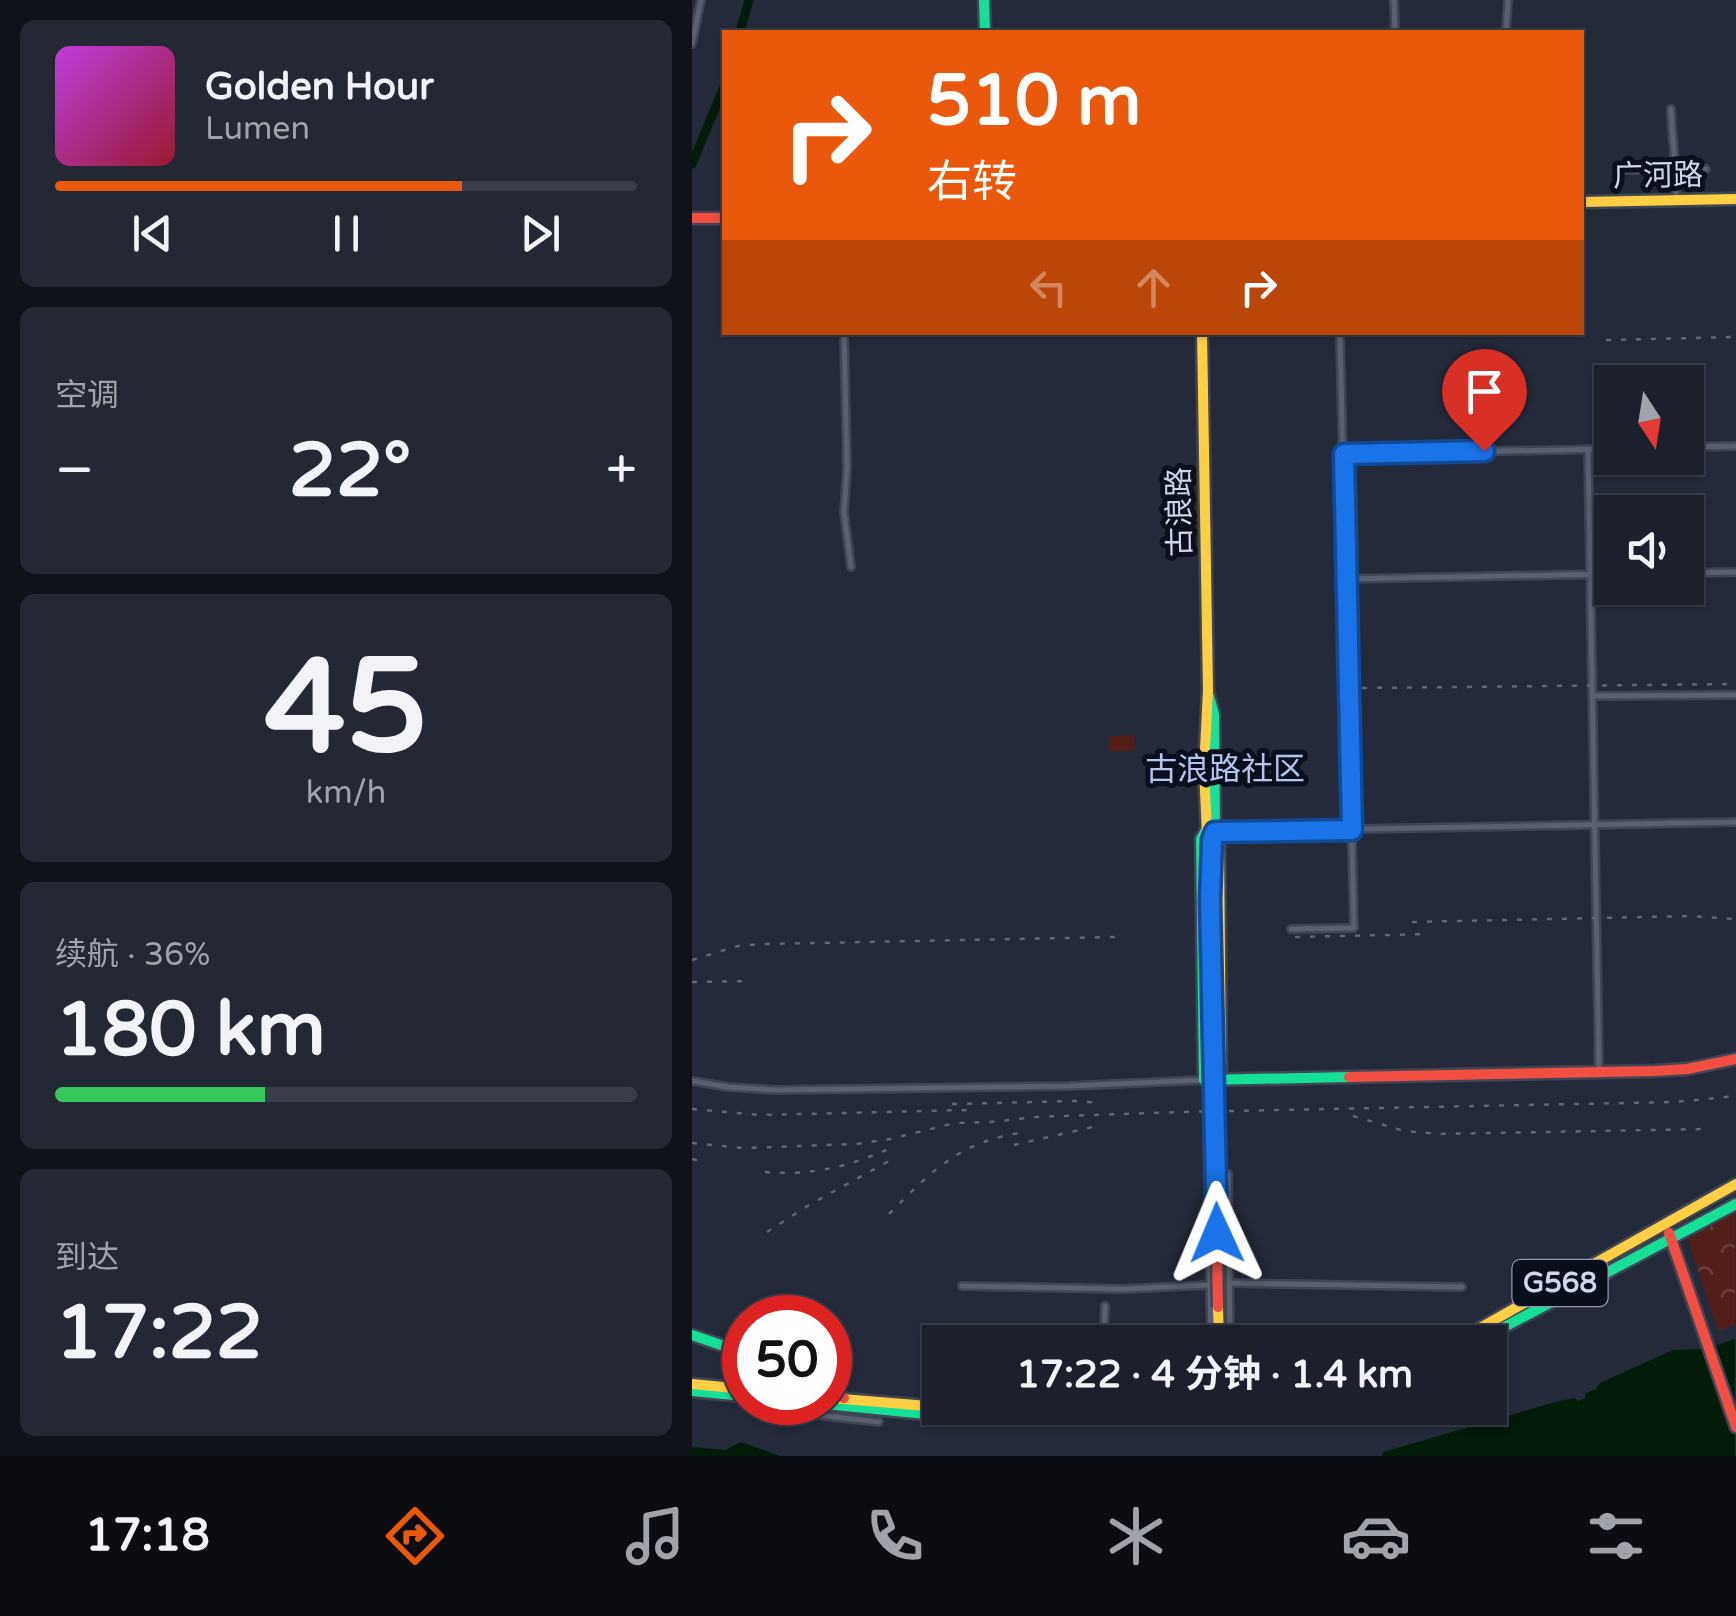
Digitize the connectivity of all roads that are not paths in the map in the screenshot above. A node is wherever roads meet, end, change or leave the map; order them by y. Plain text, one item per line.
1 (701, 0) edge
2 (984, 0) edge
3 (1394, 0) edge
4 (1508, 0) edge
5 (985, 30) edge
6 (1395, 30) edge
7 (1506, 30) edge
8 (692, 44) edge
9 (1671, 109) dead end
10 (1674, 169) junction
11 (1706, 169) dead end
12 (1625, 170) dead end
13 (1676, 200) junction
14 (1736, 200) edge
15 (1584, 202) edge
16 (692, 218) edge
17 (722, 218) edge
18 (844, 335) edge
19 (1202, 335) edge
20 (1340, 338) dead end
21 (1736, 446) edge
22 (1704, 447) edge
23 (1588, 449) junction
24 (1594, 449) edge
25 (1344, 454) junction
26 (850, 567) dead end
27 (1704, 572) edge
28 (1736, 572) edge
29 (1590, 574) junction
30 (1594, 574) edge
31 (1346, 579) junction
32 (1736, 695) edge
33 (1592, 696) junction
34 (1736, 822) edge
35 (1594, 827) junction
36 (1352, 830) junction
37 (1210, 832) junction
38 (1291, 929) dead end
39 (1736, 1059) edge
40 (1598, 1072) junction
41 (692, 1080) edge
42 (1204, 1080) junction
43 (1220, 1080) junction
44 (1208, 1122) dead end
45 (1208, 1174) junction
46 (1736, 1184) edge
47 (1736, 1204) edge
48 (1665, 1223) junction
49 (1671, 1236) junction
50 (1230, 1284) junction
51 (962, 1286) dead end
52 (1210, 1286) junction
53 (1462, 1287) dead end
54 (1105, 1306) dead end
55 (1104, 1325) edge
56 (1211, 1325) edge
57 (1219, 1325) edge
58 (1230, 1325) edge
59 (1484, 1325) edge
60 (1507, 1325) edge
61 (692, 1334) edge
62 (722, 1345) edge
63 (692, 1388) edge
64 (722, 1391) edge
65 (852, 1403) edge
66 (852, 1404) edge
67 (922, 1405) edge
68 (922, 1413) edge
69 (852, 1419) edge
70 (878, 1422) dead end
71 (1736, 1427) edge

1 - 8 street
2 - 5 main road
3 - 6 street
4 - 7 street
9 - 10 street
10 - 11 street
10 - 12 street
10 - 13 street
13 - 14 main road, 广河路
13 - 15 main road, 广河路
16 - 17 main road
18 - 26 street
19 - 37 main road, 古浪路
20 - 25 street
21 - 22 street
23 - 24 street
23 - 25 street
23 - 29 street
25 - 31 street
27 - 28 street
29 - 30 street
29 - 31 street
29 - 33 street
31 - 36 street
32 - 33 street
33 - 35 street
34 - 35 street
35 - 36 street
35 - 40 street
36 - 37 street
36 - 38 street
37 - 42 main road, 古浪路
37 - 43 main road, 古浪路
37 - 57 main road, 古浪路, bridge
39 - 40 main road
40 - 43 main road
41 - 42 street
42 - 43 main road
44 - 45 street
45 - 50 street
45 - 52 street
46 - 48 main road
47 - 49 main road
48 - 49 main road
48 - 59 main road, G568
49 - 60 main road, G568
49 - 71 main road
50 - 53 street
50 - 58 street
51 - 52 street
52 - 56 street
54 - 55 street
61 - 62 main road
63 - 64 main road
65 - 67 main road
66 - 68 main road
69 - 70 street

